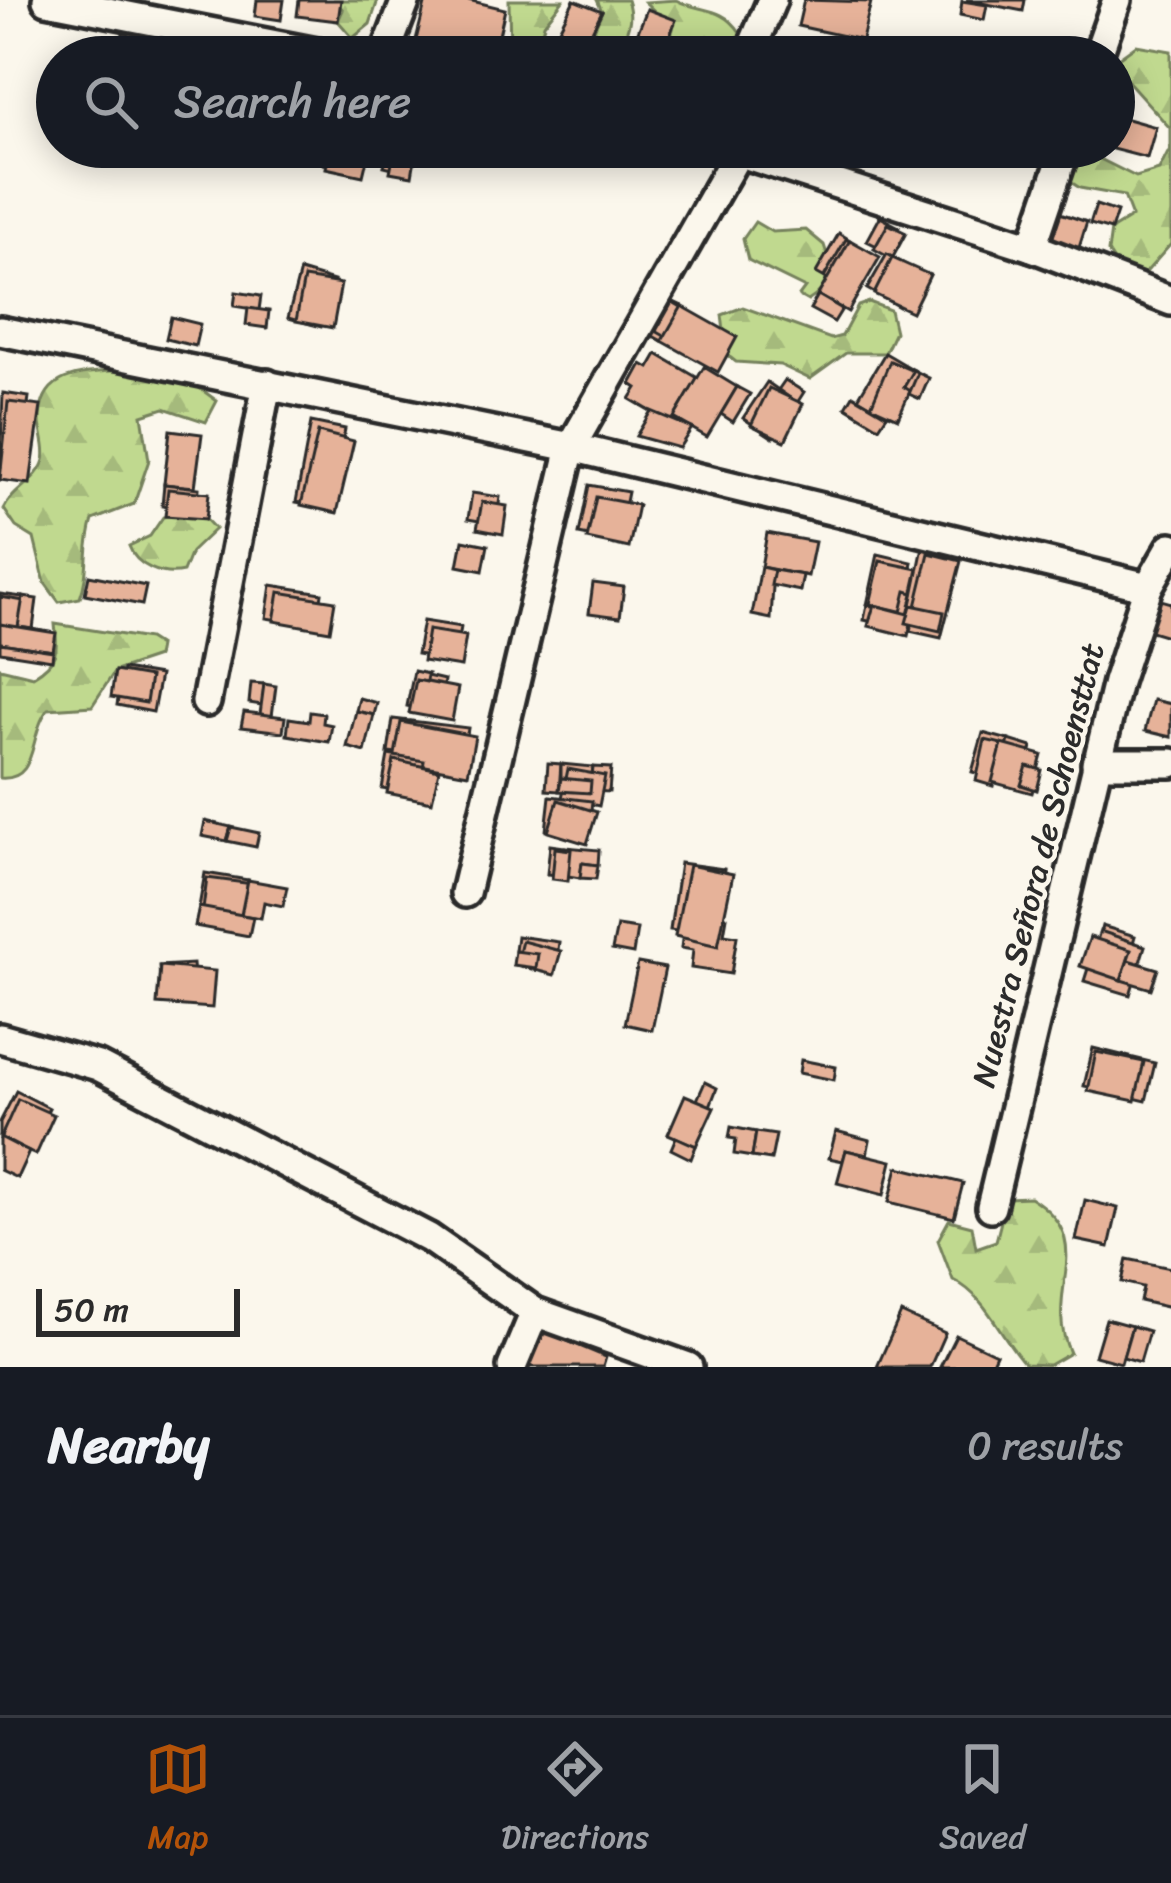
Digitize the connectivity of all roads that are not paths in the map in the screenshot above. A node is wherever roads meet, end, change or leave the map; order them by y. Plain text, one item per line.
1 (47, 0) edge
2 (406, 0) edge
3 (772, 0) edge
4 (1117, 0) edge
5 (82, 3) edge
6 (238, 36) edge
7 (392, 36) edge
8 (757, 36) edge
9 (1104, 36) edge
10 (720, 168) edge
11 (786, 168) edge
12 (1059, 168) edge
13 (1032, 247) junction
14 (1171, 301) edge
15 (0, 332) edge
16 (267, 384) junction
17 (571, 447) junction
18 (1171, 547) edge
19 (1148, 586) junction
20 (206, 702) dead end
21 (1096, 763) junction
22 (1171, 763) edge
23 (466, 893) dead end
24 (0, 1038) edge
25 (991, 1207) dead end
26 (535, 1312) junction
27 (512, 1367) edge
28 (688, 1367) edge

1 - 5 street
2 - 7 street
3 - 8 street
4 - 9 street
5 - 6 street
10 - 17 street
11 - 13 street
12 - 13 street
13 - 14 street
15 - 16 street
16 - 17 street
16 - 20 street
17 - 19 street
17 - 23 street
18 - 19 street, Nuestra Señora de Schoensttat
19 - 21 street, Nuestra Señora de Schoensttat
21 - 22 street
21 - 25 street, Nuestra Señora de Schoensttat
24 - 26 street
26 - 27 street
26 - 28 street

